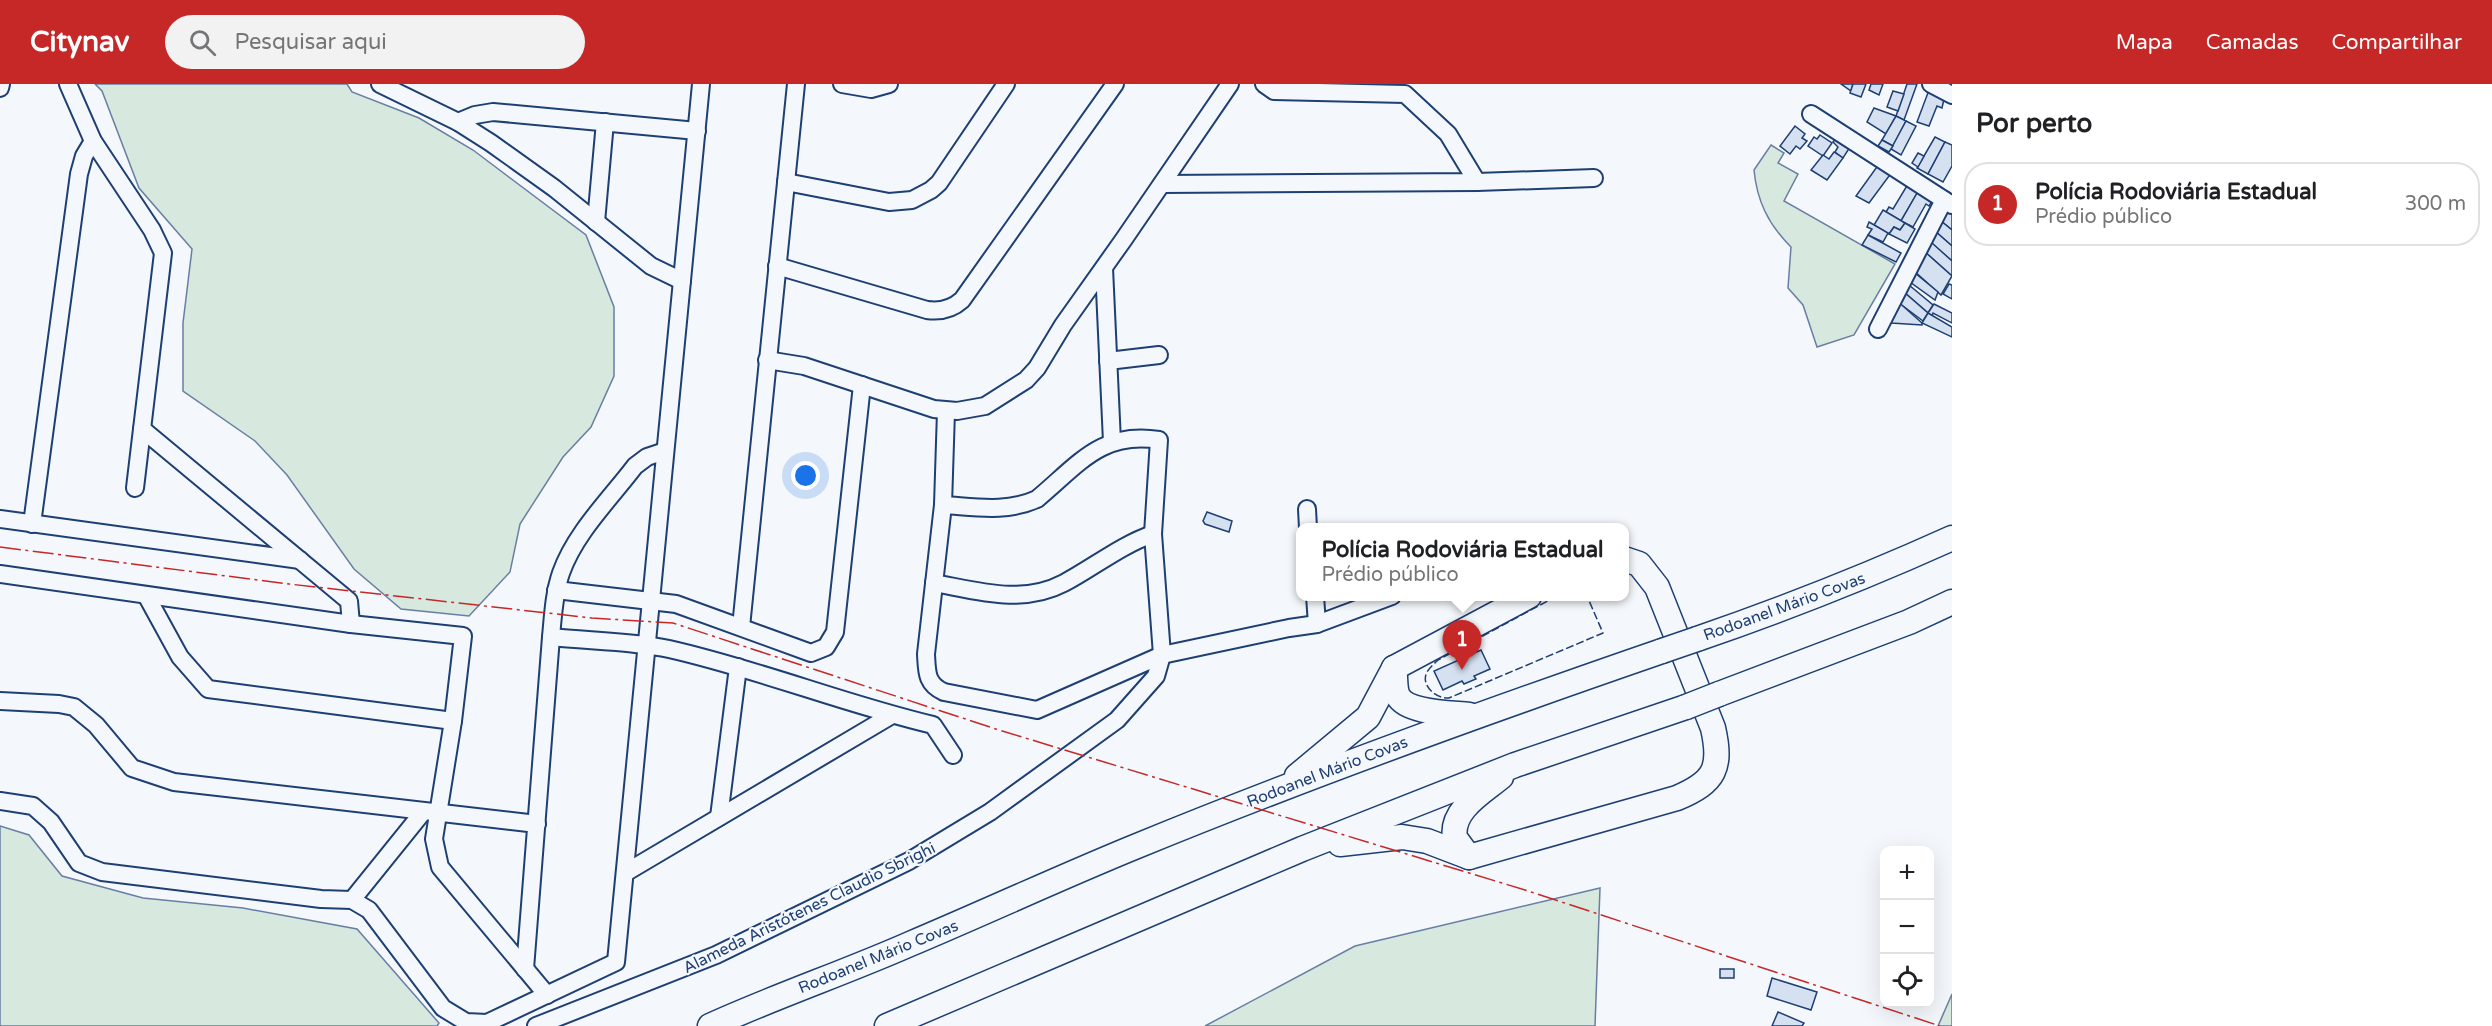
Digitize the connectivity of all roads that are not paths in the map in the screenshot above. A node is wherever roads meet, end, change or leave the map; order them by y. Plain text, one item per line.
1 (68, 84) edge
2 (380, 84) edge
3 (417, 84) edge
4 (701, 84) edge
5 (796, 84) edge
6 (842, 84) edge
7 (889, 84) edge
8 (1006, 84) edge
9 (1115, 84) edge
10 (1230, 84) edge
11 (1264, 84) edge
12 (1931, 84) edge
13 (1952, 95) edge
14 (416, 102) junction
15 (1811, 114) dead end
16 (458, 122) junction
17 (605, 122) junction
18 (697, 131) junction
19 (93, 141) junction
20 (1594, 178) dead end
21 (786, 182) junction
22 (1477, 182) junction
23 (1162, 184) junction
24 (1948, 203) edge
25 (596, 222) junction
26 (777, 266) junction
27 (1104, 268) junction
28 (682, 281) junction
29 (1878, 329) dead end
30 (1159, 355) dead end
31 (767, 360) junction
32 (1108, 361) junction
33 (862, 385) junction
34 (946, 411) junction
35 (142, 429) junction
36 (1112, 442) junction
37 (665, 452) junction
38 (135, 488) dead end
39 (943, 505) junction
40 (1307, 509) dead end
41 (0, 519) edge
42 (1308, 523) edge
43 (32, 524) junction
44 (1153, 534) junction
45 (1952, 538) edge
46 (300, 560) junction
47 (1629, 561) edge
48 (0, 574) edge
49 (934, 583) junction
50 (556, 590) junction
51 (146, 595) junction
52 (651, 600) junction
53 (1315, 601) edge
54 (1381, 601) edge
55 (1521, 601) edge
56 (1952, 602) edge
57 (351, 624) junction
58 (1317, 624) junction
59 (741, 627) junction
60 (551, 637) junction
61 (647, 647) junction
62 (1162, 655) junction
63 (738, 667) junction
64 (1394, 668) junction
65 (0, 701) edge
66 (892, 715) junction
67 (1474, 716) junction
68 (453, 721) junction
69 (952, 755) dead end
70 (1515, 765) junction
71 (1281, 788) junction
72 (0, 801) edge
73 (430, 813) junction
74 (719, 818) junction
75 (537, 824) junction
76 (1302, 849) junction
77 (1469, 857) junction
78 (625, 873) junction
79 (352, 900) junction
80 (525, 969) junction
81 (547, 995) junction
82 (536, 1026) edge
83 (710, 1026) edge
84 (887, 1026) edge

1 - 19 street
2 - 14 street
3 - 14 street
4 - 18 street
5 - 21 street
6 - 7 street
8 - 21 street
9 - 26 street
10 - 23 street
11 - 22 street
12 - 13 street
14 - 16 street
15 - 24 street
16 - 17 street
16 - 25 street
17 - 18 street
17 - 25 street
18 - 28 street
19 - 35 street
19 - 43 street
20 - 22 street
21 - 26 street
22 - 23 street
23 - 27 street
24 - 29 street
25 - 28 street
26 - 31 street
27 - 32 street
27 - 34 street
28 - 37 street
30 - 32 street
31 - 33 street
31 - 59 street
32 - 36 street
33 - 34 street
33 - 59 street
34 - 39 street
35 - 38 street
35 - 46 street
36 - 39 street
36 - 44 street, Alameda Aristótenes Claudio Sbrighi
37 - 50 street
37 - 52 street
39 - 49 street
40 - 42 street
41 - 43 street
43 - 46 street
44 - 49 street
44 - 62 street, Alameda Aristótenes Claudio Sbrighi
45 - 67 highway, Rodoanel Mário Covas, bridge
46 - 57 street
47 - 77 highway
48 - 51 street
49 - 62 street
50 - 52 street
50 - 60 street
51 - 57 street
51 - 68 street
52 - 59 street
52 - 61 street
53 - 58 street
54 - 58 street
55 - 64 highway
56 - 70 highway, bridge
57 - 68 street
58 - 62 street
60 - 61 street
60 - 75 street
61 - 63 street
61 - 78 street
62 - 82 street, Alameda Aristótenes Claudio Sbrighi
63 - 66 street
63 - 74 street
64 - 67 highway
64 - 71 highway
65 - 73 street
66 - 69 street
66 - 74 street
67 - 71 highway, Rodoanel Mário Covas
68 - 73 street
70 - 76 highway
70 - 77 highway
71 - 83 highway, Rodoanel Mário Covas
72 - 79 street
73 - 75 street
73 - 79 street
73 - 80 street
74 - 78 street
75 - 80 street
76 - 77 highway
76 - 84 highway
78 - 81 street
79 - 81 street
80 - 81 street

